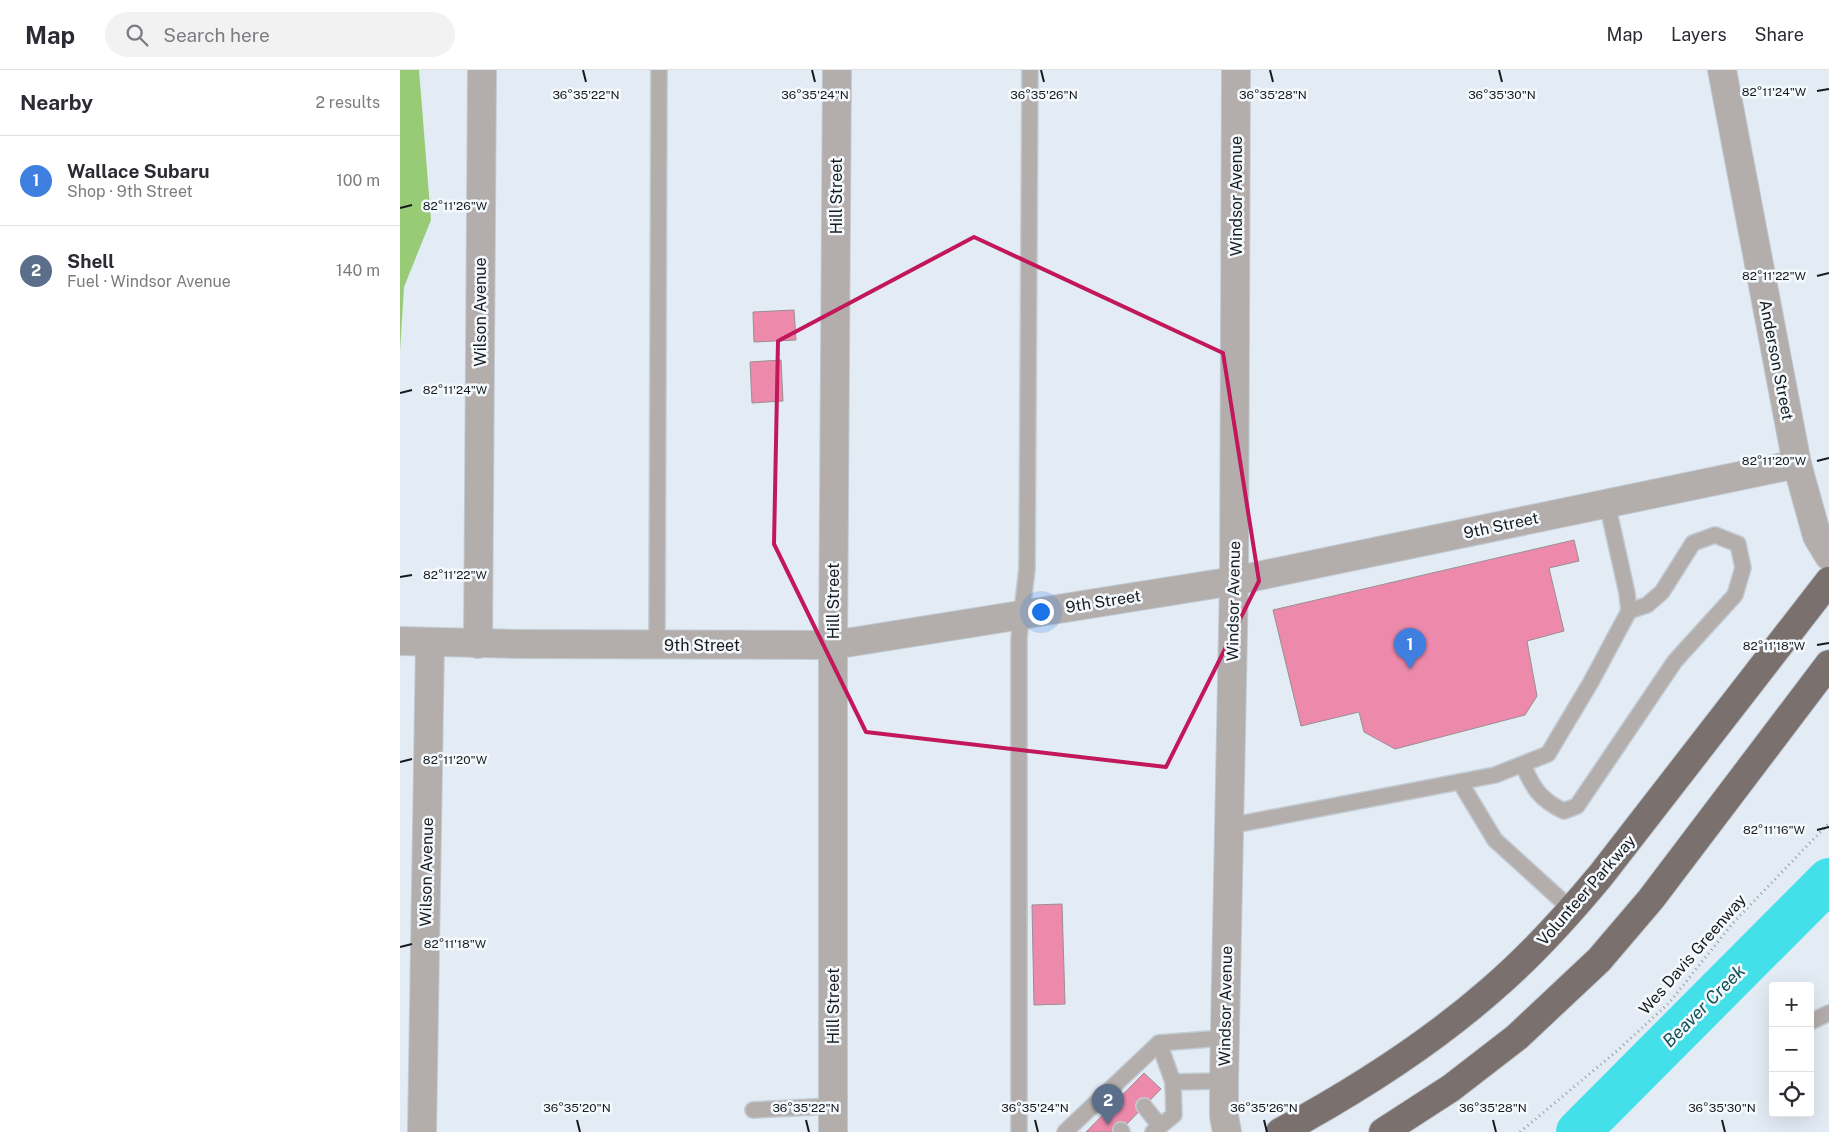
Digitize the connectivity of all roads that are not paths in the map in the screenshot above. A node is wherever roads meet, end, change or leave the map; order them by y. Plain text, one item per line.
1 (482, 70) edge
2 (659, 70) edge
3 (837, 70) edge
4 (1030, 70) edge
5 (1236, 70) edge
6 (1722, 70) edge
7 (1797, 464) junction
8 (1607, 503) junction
9 (1829, 556) edge
10 (1234, 581) junction
11 (1829, 581) edge
12 (1629, 611) junction
13 (1022, 614) junction
14 (400, 641) edge
15 (430, 642) junction
16 (478, 644) junction
17 (657, 645) junction
18 (832, 645) junction
19 (1829, 664) edge
20 (1523, 764) junction
21 (1460, 782) junction
22 (1229, 826) junction
23 (1572, 910) junction
24 (1829, 1013) edge
25 (1814, 1020) edge
26 (1224, 1038) junction
27 (1159, 1043) junction
28 (1224, 1081) junction
29 (1173, 1082) junction
30 (1144, 1106) dead end
31 (753, 1110) dead end
32 (833, 1119) edge
33 (1073, 1129) edge
34 (1156, 1129) edge
35 (422, 1132) edge
36 (1019, 1132) edge
37 (1227, 1132) edge
38 (1280, 1132) edge
39 (1383, 1132) edge

1 - 16 street, Wilson Avenue
2 - 17 lane
3 - 18 street, Hill Street
4 - 13 lane
5 - 10 street, Windsor Avenue
6 - 7 street, Anderson Street
7 - 8 street, 9th Street
7 - 9 street, Anderson Street
8 - 10 street, 9th Street
8 - 12 lane
10 - 13 street, 9th Street
10 - 22 street, Windsor Avenue
11 - 23 highway, Volunteer Parkway
12 - 20 lane
12 - 20 lane
13 - 18 street, 9th Street
13 - 36 lane
14 - 15 street, 9th Street
15 - 16 street, 9th Street
15 - 35 street, Wilson Avenue
16 - 17 street, 9th Street
17 - 18 street, 9th Street
18 - 32 street, Hill Street
19 - 39 highway
20 - 21 lane
21 - 22 lane
21 - 23 lane
22 - 26 street, Windsor Avenue
23 - 38 highway, Volunteer Parkway
24 - 25 lane
26 - 27 lane
26 - 28 street, Windsor Avenue
27 - 29 lane
27 - 33 lane
28 - 29 lane
28 - 37 street, Windsor Avenue
29 - 34 lane
30 - 34 lane
31 - 32 lane

